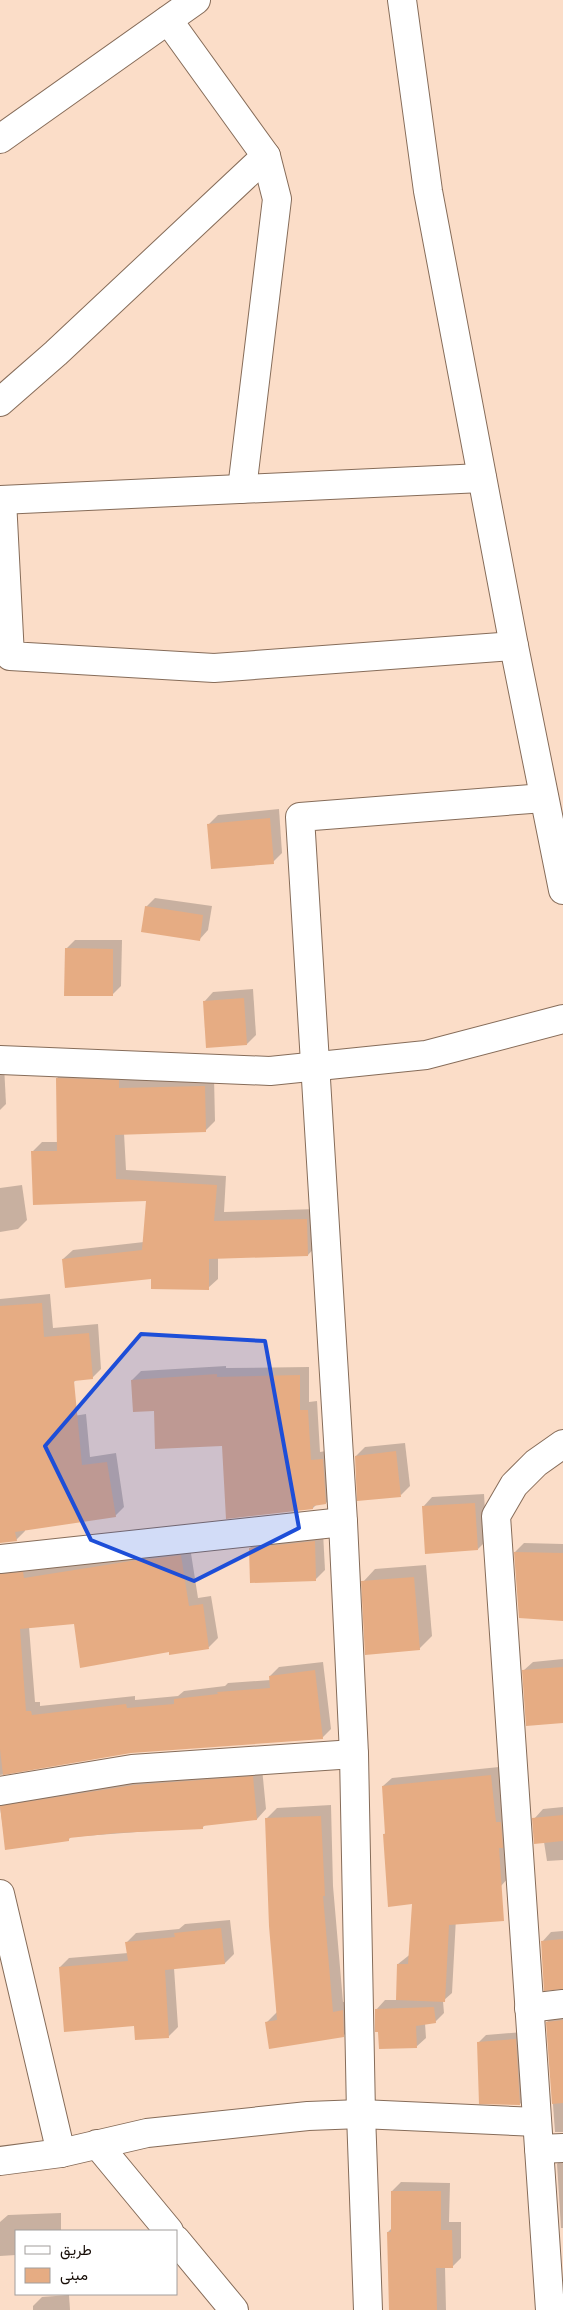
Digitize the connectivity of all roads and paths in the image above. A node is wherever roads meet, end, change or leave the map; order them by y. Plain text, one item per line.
1 (196, 0) edge
2 (402, 0) edge
3 (168, 20) junction
4 (0, 139) edge
5 (266, 156) junction
6 (0, 402) edge
7 (482, 478) junction
8 (242, 489) junction
9 (1, 500) edge
10 (514, 646) junction
11 (544, 798) junction
12 (563, 890) edge
13 (563, 1019) edge
14 (0, 1060) edge
15 (314, 1066) junction
16 (563, 1444) edge
17 (343, 1522) junction
18 (0, 1559) edge
19 (354, 1754) junction
20 (0, 1791) edge
21 (0, 1894) edge
22 (563, 2004) edge
23 (529, 2008) junction
24 (361, 2114) junction
25 (537, 2122) junction
26 (97, 2144) junction
27 (551, 2149) edge
28 (61, 2153) junction
29 (0, 2161) edge
30 (168, 2230) edge
31 (178, 2242) edge
32 (234, 2310) edge
33 (368, 2310) edge
34 (550, 2310) edge

1 - 3 street
2 - 7 street
3 - 4 street
3 - 5 street
5 - 6 street
5 - 8 street
7 - 8 street
7 - 10 street
8 - 9 street
9 - 10 street
10 - 11 street
11 - 12 street
11 - 15 street
13 - 15 street
14 - 15 street
15 - 17 street
16 - 23 street
17 - 18 street
17 - 19 street
19 - 20 street
19 - 24 street
21 - 28 street
22 - 23 street
23 - 25 street
24 - 25 street
24 - 26 street
24 - 33 street
25 - 27 street
26 - 28 street
26 - 30 street
27 - 34 street
28 - 29 street
31 - 32 street

